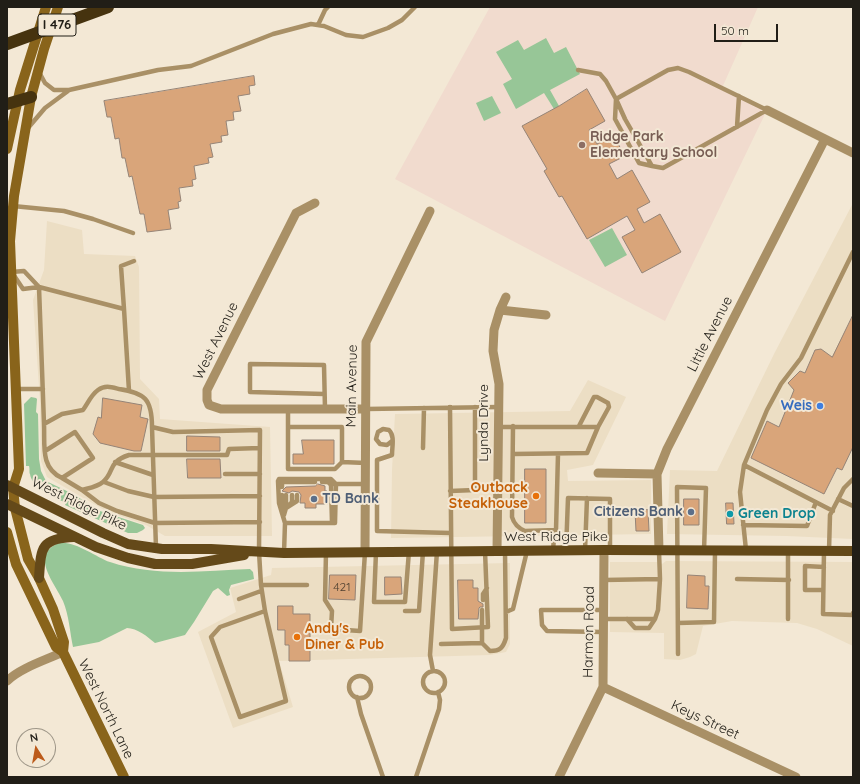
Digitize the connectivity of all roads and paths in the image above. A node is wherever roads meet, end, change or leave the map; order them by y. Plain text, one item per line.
1 (46, 7) edge
2 (58, 7) edge
3 (108, 7) edge
4 (328, 7) edge
5 (415, 7) edge
6 (318, 25) junction
7 (7, 44) edge
8 (578, 70) dead end
9 (38, 71) junction
10 (69, 90) junction
11 (738, 96) junction
12 (31, 97) junction
13 (616, 99) junction
14 (12, 103) edge
15 (767, 110) junction
16 (737, 127) junction
17 (24, 132) junction
18 (825, 139) junction
19 (7, 149) edge
20 (853, 153) edge
21 (652, 166) junction
22 (315, 203) dead end
23 (13, 206) junction
24 (430, 211) dead end
25 (133, 233) dead end
26 (853, 252) edge
27 (134, 261) dead end
28 (10, 272) edge
29 (39, 287) junction
30 (506, 297) dead end
31 (124, 309) junction
32 (500, 310) junction
33 (546, 315) dead end
34 (43, 388) junction
35 (16, 389) junction
36 (129, 390) junction
37 (324, 394) junction
38 (450, 407) junction
39 (475, 407) junction
40 (499, 407) junction
41 (424, 408) junction
42 (288, 409) junction
43 (324, 409) junction
44 (366, 409) junction
45 (44, 424) junction
46 (513, 426) junction
47 (578, 426) junction
48 (152, 427) junction
49 (288, 427) junction
50 (499, 427) junction
51 (598, 427) junction
52 (366, 432) junction
53 (378, 432) junction
54 (392, 441) junction
55 (260, 448) junction
56 (423, 448) dead end
57 (45, 451) junction
58 (513, 454) junction
59 (558, 454) junction
60 (153, 456) junction
61 (115, 462) junction
62 (342, 462) junction
63 (366, 463) junction
64 (744, 465) junction
65 (598, 473) dead end
66 (225, 474) dead end
67 (260, 474) junction
68 (657, 474) junction
69 (153, 475) junction
70 (62, 478) junction
71 (853, 478) edge
72 (104, 482) junction
73 (328, 482) junction
74 (336, 484) junction
75 (365, 484) junction
76 (290, 485) dead end
77 (9, 489) edge
78 (82, 490) junction
79 (450, 491) junction
80 (260, 496) junction
81 (154, 497) junction
82 (587, 498) junction
83 (838, 499) junction
84 (816, 502) junction
85 (365, 505) junction
86 (377, 505) junction
87 (11, 506) edge
88 (853, 506) edge
89 (833, 511) junction
90 (284, 512) junction
91 (260, 522) junction
92 (155, 523) junction
93 (285, 523) junction
94 (333, 523) junction
95 (743, 525) junction
96 (556, 530) junction
97 (7, 532) edge
98 (450, 532) junction
99 (76, 537) junction
100 (156, 548) junction
101 (607, 550) junction
102 (677, 550) junction
103 (715, 550) junction
104 (409, 551) junction
105 (423, 551) junction
106 (436, 551) junction
107 (451, 551) junction
108 (485, 551) junction
109 (501, 551) junction
110 (527, 551) junction
111 (554, 551) junction
112 (566, 551) junction
113 (585, 551) junction
114 (659, 551) junction
115 (704, 551) junction
116 (746, 551) junction
117 (788, 551) junction
118 (826, 551) junction
119 (853, 551) edge
120 (260, 552) junction
121 (326, 552) junction
122 (365, 552) junction
123 (376, 552) junction
124 (284, 553) junction
125 (824, 567) junction
126 (39, 578) junction
127 (660, 579) junction
128 (737, 579) dead end
129 (604, 580) junction
130 (788, 580) junction
131 (261, 585) junction
132 (307, 585) dead end
133 (487, 588) junction
134 (824, 590) junction
135 (261, 592) junction
136 (239, 599) dead end
137 (482, 600) dead end
138 (482, 610) dead end
139 (265, 611) junction
140 (405, 611) dead end
141 (506, 612) junction
142 (853, 614) edge
143 (604, 615) junction
144 (627, 619) junction
145 (655, 619) junction
146 (788, 619) dead end
147 (678, 622) junction
148 (482, 627) junction
149 (603, 632) junction
150 (482, 643) junction
151 (441, 644) dead end
152 (63, 652) junction
153 (678, 654) dead end
154 (433, 671) junction
155 (7, 681) edge
156 (603, 686) junction
157 (438, 692) junction
158 (357, 698) junction
159 (124, 777) edge
160 (383, 777) edge
161 (416, 777) edge
162 (559, 777) edge
163 (796, 777) edge

1 - 14 main road
2 - 9 main road
3 - 7 highway, I 476, bridge
4 - 6 lane
5 - 6 lane
6 - 10 lane
8 - 13 lane
9 - 10 lane
9 - 12 main road
10 - 17 lane
11 - 13 lane
11 - 15 lane
11 - 16 lane
12 - 14 highway
12 - 17 main road
13 - 21 lane
13 - 21 lane
14 - 19 main road
15 - 16 lane
15 - 18 street
16 - 21 lane
17 - 23 main road
18 - 20 street
18 - 68 street, Little Avenue
22 - 42 street, West Avenue
23 - 25 lane
23 - 28 main road
24 - 44 street, Main Avenue
26 - 64 lane
27 - 31 lane
28 - 29 lane
28 - 29 lane
28 - 35 main road
29 - 31 lane
29 - 34 lane
30 - 32 street, Lynda Drive
31 - 36 lane
32 - 33 street
32 - 40 street, Lynda Drive
34 - 35 lane
34 - 45 lane
35 - 77 main road
36 - 45 lane
36 - 48 lane
37 - 37 lane
37 - 43 lane
38 - 39 lane
38 - 41 lane
38 - 79 lane
39 - 40 lane
39 - 79 lane
40 - 50 street, Lynda Drive
41 - 44 lane
41 - 56 lane
42 - 43 street, West Avenue
42 - 49 lane
43 - 44 street, West Avenue
44 - 52 street, Main Avenue
45 - 57 lane
46 - 47 lane
46 - 50 lane
46 - 58 lane
47 - 51 lane
47 - 51 lane
48 - 55 lane
48 - 60 lane
49 - 62 lane
49 - 62 lane
50 - 109 street, Lynda Drive
51 - 59 lane
52 - 53 lane
52 - 63 street, Main Avenue
53 - 54 lane
53 - 54 lane
54 - 86 lane
55 - 60 lane
55 - 67 lane
57 - 70 lane
57 - 70 lane
58 - 59 lane
58 - 96 lane
59 - 96 lane
60 - 61 lane
60 - 69 lane
61 - 69 lane
61 - 72 lane
62 - 63 lane
63 - 75 street, Main Avenue
64 - 84 lane
64 - 95 lane
65 - 68 street
66 - 67 lane
67 - 80 lane
68 - 114 street, Little Avenue
69 - 81 lane
70 - 78 lane
71 - 83 lane
72 - 78 lane
72 - 81 lane
73 - 74 lane
73 - 76 lane
73 - 94 lane
74 - 75 lane
74 - 90 lane
74 - 94 lane
75 - 85 street, Main Avenue
77 - 87 main road, West North Lane
77 - 100 main road, West Ridge Pike
78 - 92 lane
79 - 98 lane
80 - 81 lane
80 - 91 lane
81 - 92 lane
82 - 101 lane
82 - 112 lane
82 - 113 lane
83 - 88 lane
83 - 89 lane
84 - 89 lane
84 - 95 lane
85 - 86 lane
85 - 122 street, Main Avenue
86 - 98 lane
87 - 99 main road, West Ridge Pike
87 - 126 main road, West North Lane
89 - 118 lane
90 - 90 lane
90 - 93 lane
91 - 92 lane
91 - 120 lane
92 - 100 lane
93 - 94 lane
93 - 124 lane
95 - 116 lane
96 - 111 lane
97 - 152 main road, West North Lane
98 - 107 lane
99 - 120 main road, West Ridge Pike
99 - 126 main road
100 - 120 main road, West Ridge Pike
101 - 113 main road, West Ridge Pike
101 - 114 main road, West Ridge Pike
101 - 129 street, Harmon Road
102 - 114 main road, West Ridge Pike
102 - 115 main road, West Ridge Pike
102 - 115 lane
102 - 147 lane
103 - 115 main road, West Ridge Pike
103 - 116 main road, West Ridge Pike
103 - 147 lane
104 - 105 main road, West Ridge Pike
104 - 123 main road, West Ridge Pike
104 - 123 lane
105 - 106 main road, West Ridge Pike
105 - 140 lane
106 - 107 main road, West Ridge Pike
106 - 154 lane
107 - 108 main road, West Ridge Pike
107 - 148 lane
108 - 109 main road, West Ridge Pike
108 - 133 lane
109 - 110 main road, West Ridge Pike
109 - 141 lane
110 - 111 main road, West Ridge Pike
110 - 141 lane
111 - 112 main road, West Ridge Pike
112 - 113 main road, West Ridge Pike
114 - 127 lane
116 - 117 main road, West Ridge Pike
117 - 118 main road, West Ridge Pike
117 - 130 lane
118 - 119 main road, West Ridge Pike
118 - 125 lane
120 - 124 main road, West Ridge Pike
120 - 131 lane
121 - 122 main road, West Ridge Pike
121 - 122 lane
121 - 124 main road, West Ridge Pike
122 - 123 main road, West Ridge Pike
125 - 134 lane
125 - 134 lane
126 - 152 main road, West North Lane
127 - 129 lane
127 - 145 lane
128 - 130 lane
129 - 143 street, Harmon Road
130 - 146 lane
131 - 132 lane
131 - 135 lane
133 - 137 lane
133 - 148 lane
134 - 142 lane
135 - 136 lane
135 - 139 lane
138 - 148 lane
139 - 139 lane
141 - 150 lane
143 - 144 lane
143 - 149 street, Harmon Road
143 - 149 lane
144 - 145 lane
144 - 145 lane
147 - 153 lane
148 - 150 lane
149 - 156 street, Harmon Road
150 - 151 lane
152 - 155 street
152 - 159 main road, West North Lane
154 - 157 lane
154 - 157 lane
156 - 162 street, Harmon Road
156 - 163 street, Keys Street
157 - 161 lane
158 - 158 lane
158 - 160 lane

